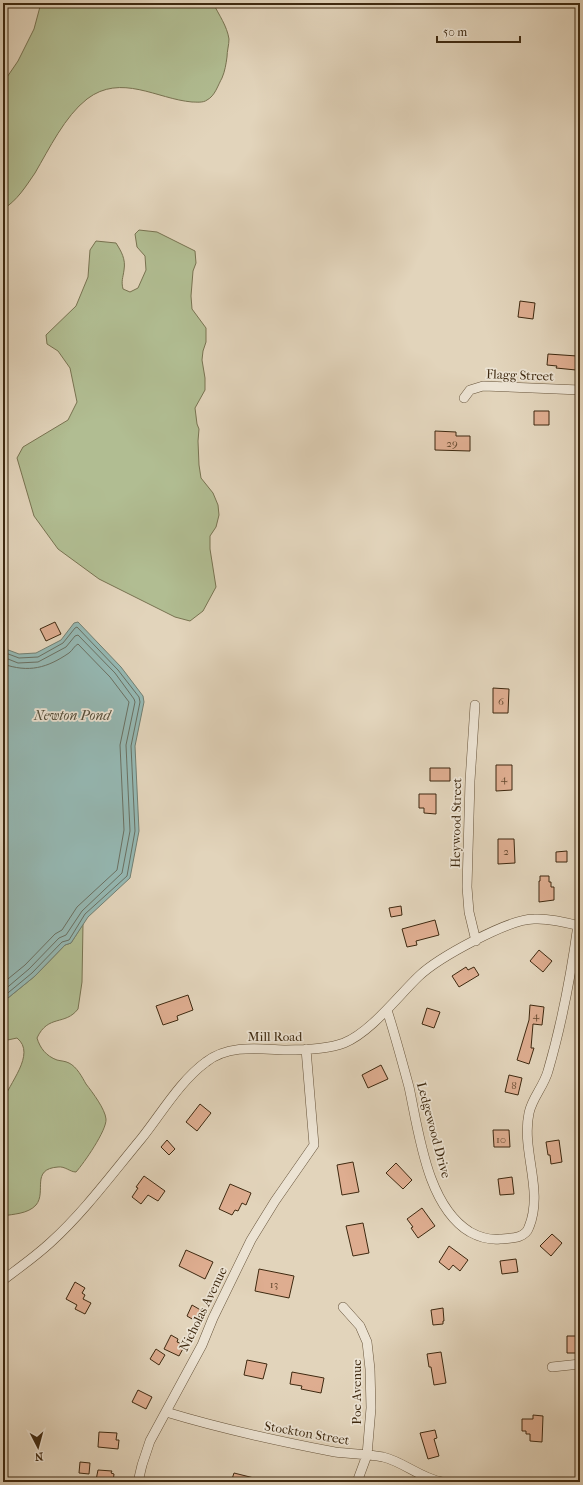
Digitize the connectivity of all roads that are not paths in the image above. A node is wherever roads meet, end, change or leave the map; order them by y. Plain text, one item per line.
1 (580, 390) edge
2 (464, 398) dead end
3 (475, 705) dead end
4 (579, 926) edge
5 (476, 941) junction
6 (387, 1010) junction
7 (306, 1049) junction
8 (3, 1280) edge
9 (344, 1307) dead end
10 (580, 1364) edge
11 (552, 1367) dead end
12 (166, 1412) junction
13 (367, 1455) junction
14 (138, 1482) edge
15 (357, 1482) edge
16 (442, 1482) edge

1 - 2 street, Flagg Street
3 - 5 street, Heywood Street
4 - 5 street, Mill Road
4 - 6 street, Ledgewood Drive
5 - 6 street, Mill Road
6 - 7 street, Mill Road
7 - 8 street, Mill Road
7 - 12 street, Nicholas Avenue
9 - 13 street, Poe Avenue
10 - 11 street
12 - 13 street, Stockton Street
12 - 14 street, Nicholas Avenue
13 - 15 street, Poe Avenue
13 - 16 street, Stockton Street

